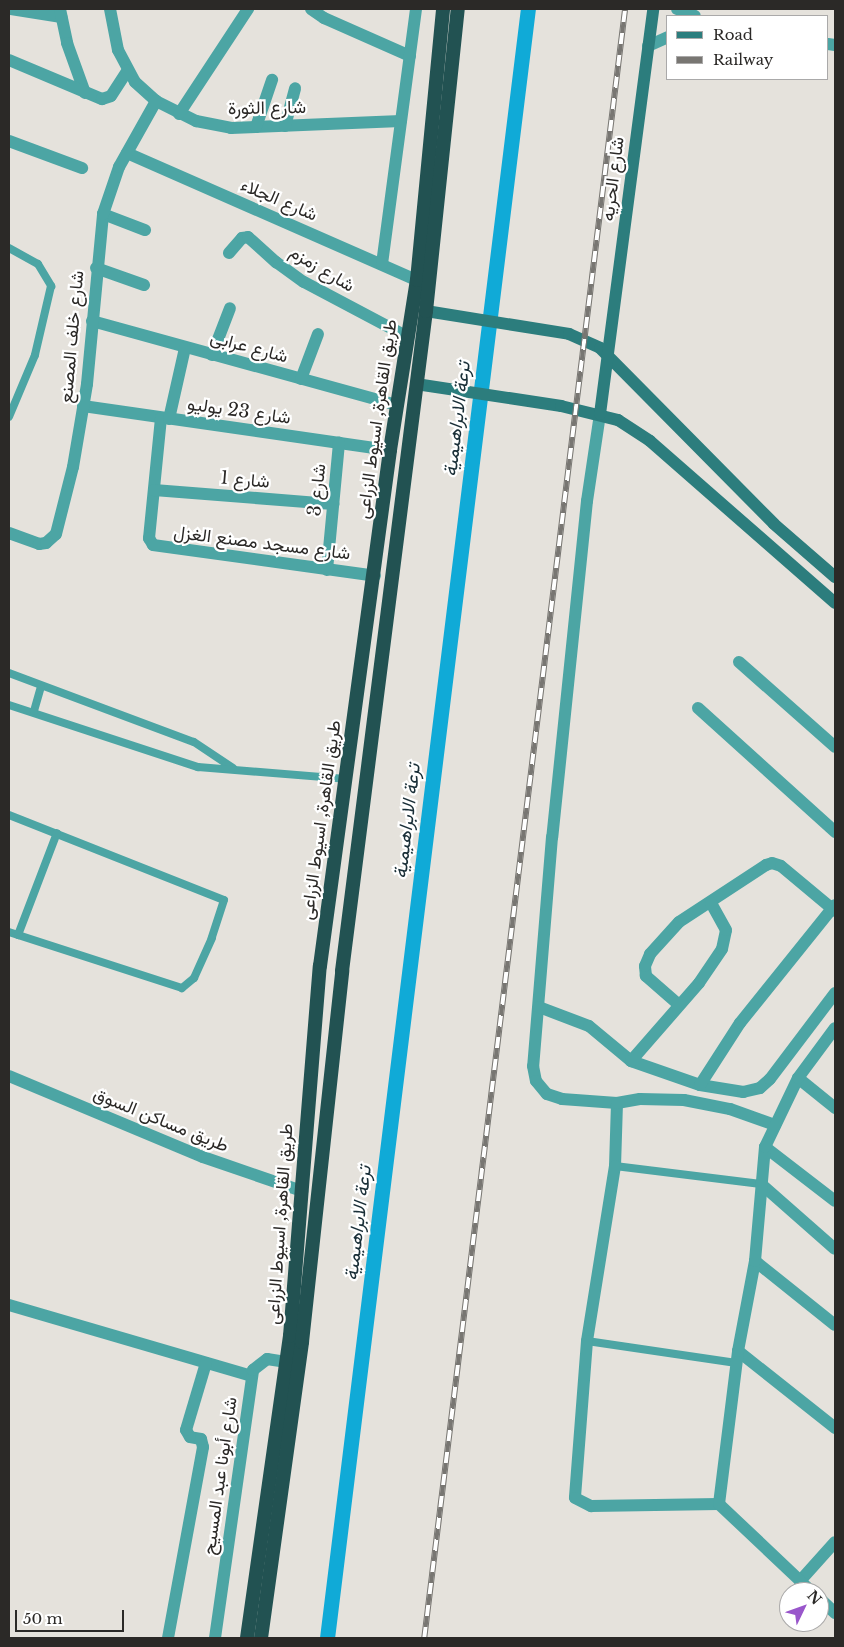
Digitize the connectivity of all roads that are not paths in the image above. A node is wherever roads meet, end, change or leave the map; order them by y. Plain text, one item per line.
1 (10, 9) edge
2 (110, 9) edge
3 (248, 9) edge
4 (312, 9) edge
5 (416, 9) edge
6 (443, 9) edge
7 (458, 9) edge
8 (653, 9) edge
9 (677, 9) edge
10 (61, 13) edge
11 (692, 15) edge
12 (666, 38) edge
13 (648, 46) junction
14 (410, 56) junction
15 (9, 60) edge
16 (127, 71) junction
17 (272, 80) dead end
18 (295, 88) dead end
19 (84, 93) junction
20 (156, 101) junction
21 (179, 114) junction
22 (401, 121) junction
23 (286, 126) junction
24 (256, 127) junction
25 (9, 141) edge
26 (127, 153) junction
27 (82, 168) dead end
28 (103, 214) junction
29 (145, 230) dead end
30 (9, 248) edge
31 (229, 252) dead end
32 (382, 264) junction
33 (96, 268) junction
34 (417, 280) junction
35 (144, 285) dead end
36 (230, 308) dead end
37 (426, 310) junction
38 (92, 321) junction
39 (318, 334) dead end
40 (408, 337) junction
41 (185, 348) junction
42 (607, 354) junction
43 (212, 355) junction
44 (301, 379) junction
45 (416, 384) junction
46 (397, 405) junction
47 (83, 406) junction
48 (600, 414) junction
49 (9, 417) edge
50 (165, 419) junction
51 (339, 443) junction
52 (390, 450) junction
53 (154, 490) junction
54 (333, 504) junction
55 (9, 533) edge
56 (327, 570) junction
57 (375, 576) junction
58 (835, 577) edge
59 (835, 603) edge
60 (739, 662) dead end
61 (9, 673) edge
62 (41, 688) junction
63 (9, 705) edge
64 (698, 708) dead end
65 (34, 712) junction
66 (835, 747) edge
67 (233, 768) junction
68 (346, 779) junction
69 (9, 815) edge
70 (835, 832) edge
71 (57, 833) junction
72 (712, 903) junction
73 (834, 908) edge
74 (9, 932) edge
75 (18, 935) junction
76 (835, 993) edge
77 (678, 1004) junction
78 (539, 1007) junction
79 (835, 1028) edge
80 (631, 1061) junction
81 (9, 1076) edge
82 (798, 1078) junction
83 (700, 1085) junction
84 (617, 1103) junction
85 (835, 1108) edge
86 (774, 1124) junction
87 (765, 1148) junction
88 (615, 1166) junction
89 (761, 1184) junction
90 (302, 1191) junction
91 (835, 1201) edge
92 (835, 1249) edge
93 (755, 1262) junction
94 (9, 1305) edge
95 (835, 1325) edge
96 (587, 1341) junction
97 (737, 1357) junction
98 (206, 1363) junction
99 (292, 1363) junction
100 (252, 1376) junction
101 (835, 1428) edge
102 (276, 1476) junction
103 (719, 1504) junction
104 (835, 1542) edge
105 (800, 1581) joint
106 (168, 1638) edge
107 (215, 1638) edge
108 (247, 1638) edge
109 (262, 1638) edge

1 - 10 street
2 - 16 street, شارع الثورة
3 - 21 street
4 - 14 street
5 - 14 street
6 - 34 highway, طريق القاهرة, اسيوط الزراعى
7 - 37 highway, طريق القاهرة, اسيوط الزراعى
8 - 13 main road, شارع الحريه
9 - 11 street
10 - 19 street
12 - 13 street
13 - 42 main road, شارع الحريه
14 - 22 street
15 - 19 street
16 - 19 street
16 - 20 street, شارع الثورة
17 - 24 street
18 - 23 street
20 - 21 street, شارع الثورة
20 - 26 street, شارع خلف المصنع
21 - 24 street, شارع الثورة
22 - 23 street, شارع الثورة
22 - 32 street
23 - 24 street, شارع الثورة
25 - 27 street
26 - 28 street, شارع خلف المصنع
26 - 32 street, شارع الجلاء
28 - 29 street
28 - 33 street, شارع خلف المصنع
30 - 49 lane
31 - 40 street, شارع زمزم
32 - 34 street, شارع الجلاء
33 - 35 street
33 - 38 street, شارع خلف المصنع
34 - 40 highway, طريق القاهرة, اسيوط الزراعى
36 - 43 street
37 - 42 main road
37 - 45 highway, طريق القاهرة, اسيوط الزراعى
38 - 41 street, شارع عرابى
38 - 47 street, شارع خلف المصنع
39 - 44 street
40 - 46 highway, طريق القاهرة, اسيوط الزراعى
41 - 43 street, شارع عرابى
41 - 50 street, شارع مسجد مصنع الغزل
42 - 48 main road, شارع الحريه
42 - 58 main road
43 - 44 street, شارع عرابى
44 - 46 street, شارع عرابى
45 - 48 main road
45 - 99 highway, طريق القاهرة, اسيوط الزراعى
46 - 52 highway, طريق القاهرة, اسيوط الزراعى
47 - 50 street, شارع 23 يوليو
47 - 55 street, شارع خلف المصنع
48 - 59 main road
48 - 78 street
50 - 51 street, شارع 23 يوليو
50 - 53 street, شارع مسجد مصنع الغزل
51 - 52 street, شارع 23 يوليو
51 - 54 street, شارع 3
52 - 57 highway, طريق القاهرة, اسيوط الزراعى
53 - 54 street, شارع 1
53 - 56 street, شارع مسجد مصنع الغزل
54 - 56 street, شارع 3
56 - 57 street, شارع مسجد مصنع الغزل
57 - 68 highway, طريق القاهرة, اسيوط الزراعى
60 - 66 street
61 - 62 lane
62 - 65 lane
62 - 67 lane
63 - 65 lane
64 - 70 street
65 - 67 lane
67 - 68 lane
68 - 90 highway, طريق القاهرة, اسيوط الزراعى
69 - 71 lane
71 - 75 lane
71 - 75 lane
72 - 73 street
72 - 77 street
72 - 77 street
73 - 83 street
74 - 75 lane
76 - 83 street
77 - 80 street
78 - 80 street
78 - 84 street
79 - 82 street
80 - 83 street
81 - 90 street, طريق مساكن السوق
82 - 85 street
82 - 86 street
84 - 86 street
84 - 88 street
86 - 87 street
87 - 89 street
87 - 91 street
88 - 89 lane
88 - 96 street
89 - 92 street
89 - 93 street
90 - 99 highway, طريق القاهرة, اسيوط الزراعى
93 - 95 street
93 - 97 street
94 - 98 street
96 - 97 lane
96 - 103 street
97 - 101 street
97 - 103 street
98 - 100 street
98 - 106 street
99 - 100 street, شارع أبونا عبد المسيح
99 - 102 highway, طريق القاهرة, اسيوط الزراعى
100 - 107 street, شارع أبونا عبد المسيح
102 - 108 highway, طريق القاهرة, اسيوط الزراعى
102 - 109 highway, طريق القاهرة, اسيوط الزراعى
103 - 105 street
104 - 105 street

